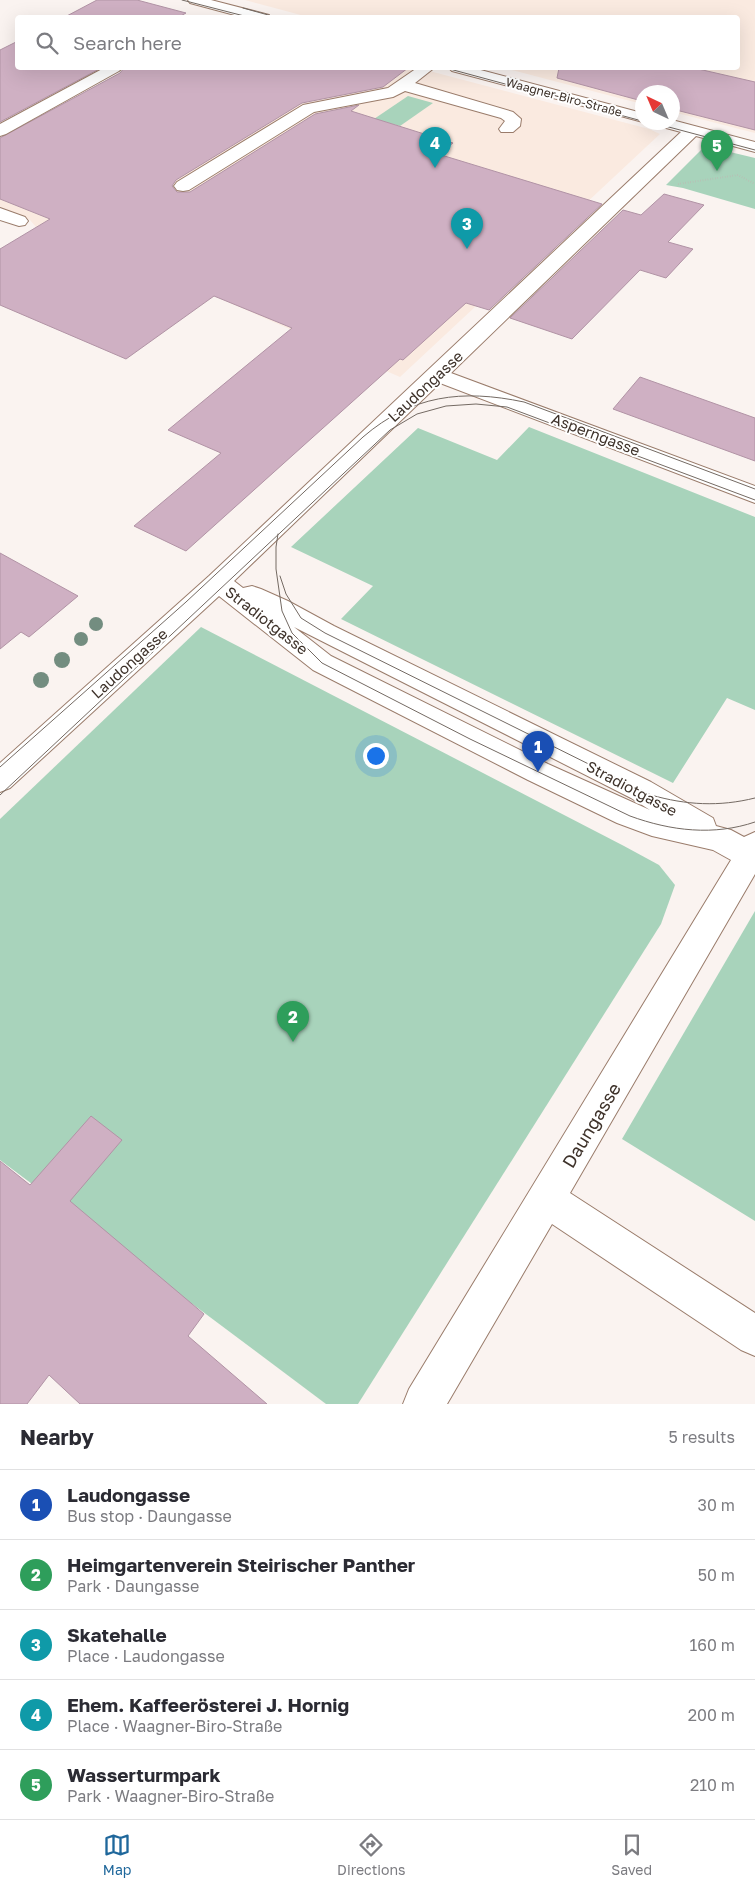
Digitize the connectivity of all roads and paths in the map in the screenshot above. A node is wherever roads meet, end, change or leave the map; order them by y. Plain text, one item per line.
1 (195, 0) edge
2 (224, 7) junction
3 (210, 15) edge
4 (253, 15) edge
5 (110, 70) edge
6 (423, 70) edge
7 (464, 70) edge
8 (403, 85) junction
9 (635, 116) edge
10 (680, 128) edge
11 (507, 129) dead end
12 (0, 131) edge
13 (692, 131) junction
14 (755, 147) edge
15 (674, 184) dead end
16 (755, 184) edge
17 (183, 186) dead end
18 (0, 214) edge
19 (19, 221) dead end
20 (437, 375) junction
21 (755, 495) edge
22 (218, 582) junction
23 (0, 780) edge
24 (745, 850) edge
25 (547, 1199) junction
26 (755, 1336) edge
27 (424, 1404) edge

1 - 2 street
2 - 3 street
2 - 4 street
5 - 12 street
6 - 8 street
7 - 9 street, Waagner-Biro-Straße
8 - 11 street
8 - 17 street
10 - 13 street
13 - 14 street
13 - 20 street, Laudongasse
15 - 16 path
18 - 19 street
20 - 21 street, Asperngasse
20 - 22 street, Laudongasse
22 - 23 street, Laudongasse
22 - 24 street, Stradiotgasse
24 - 25 street, Daungasse
25 - 26 street
25 - 27 street, Daungasse

